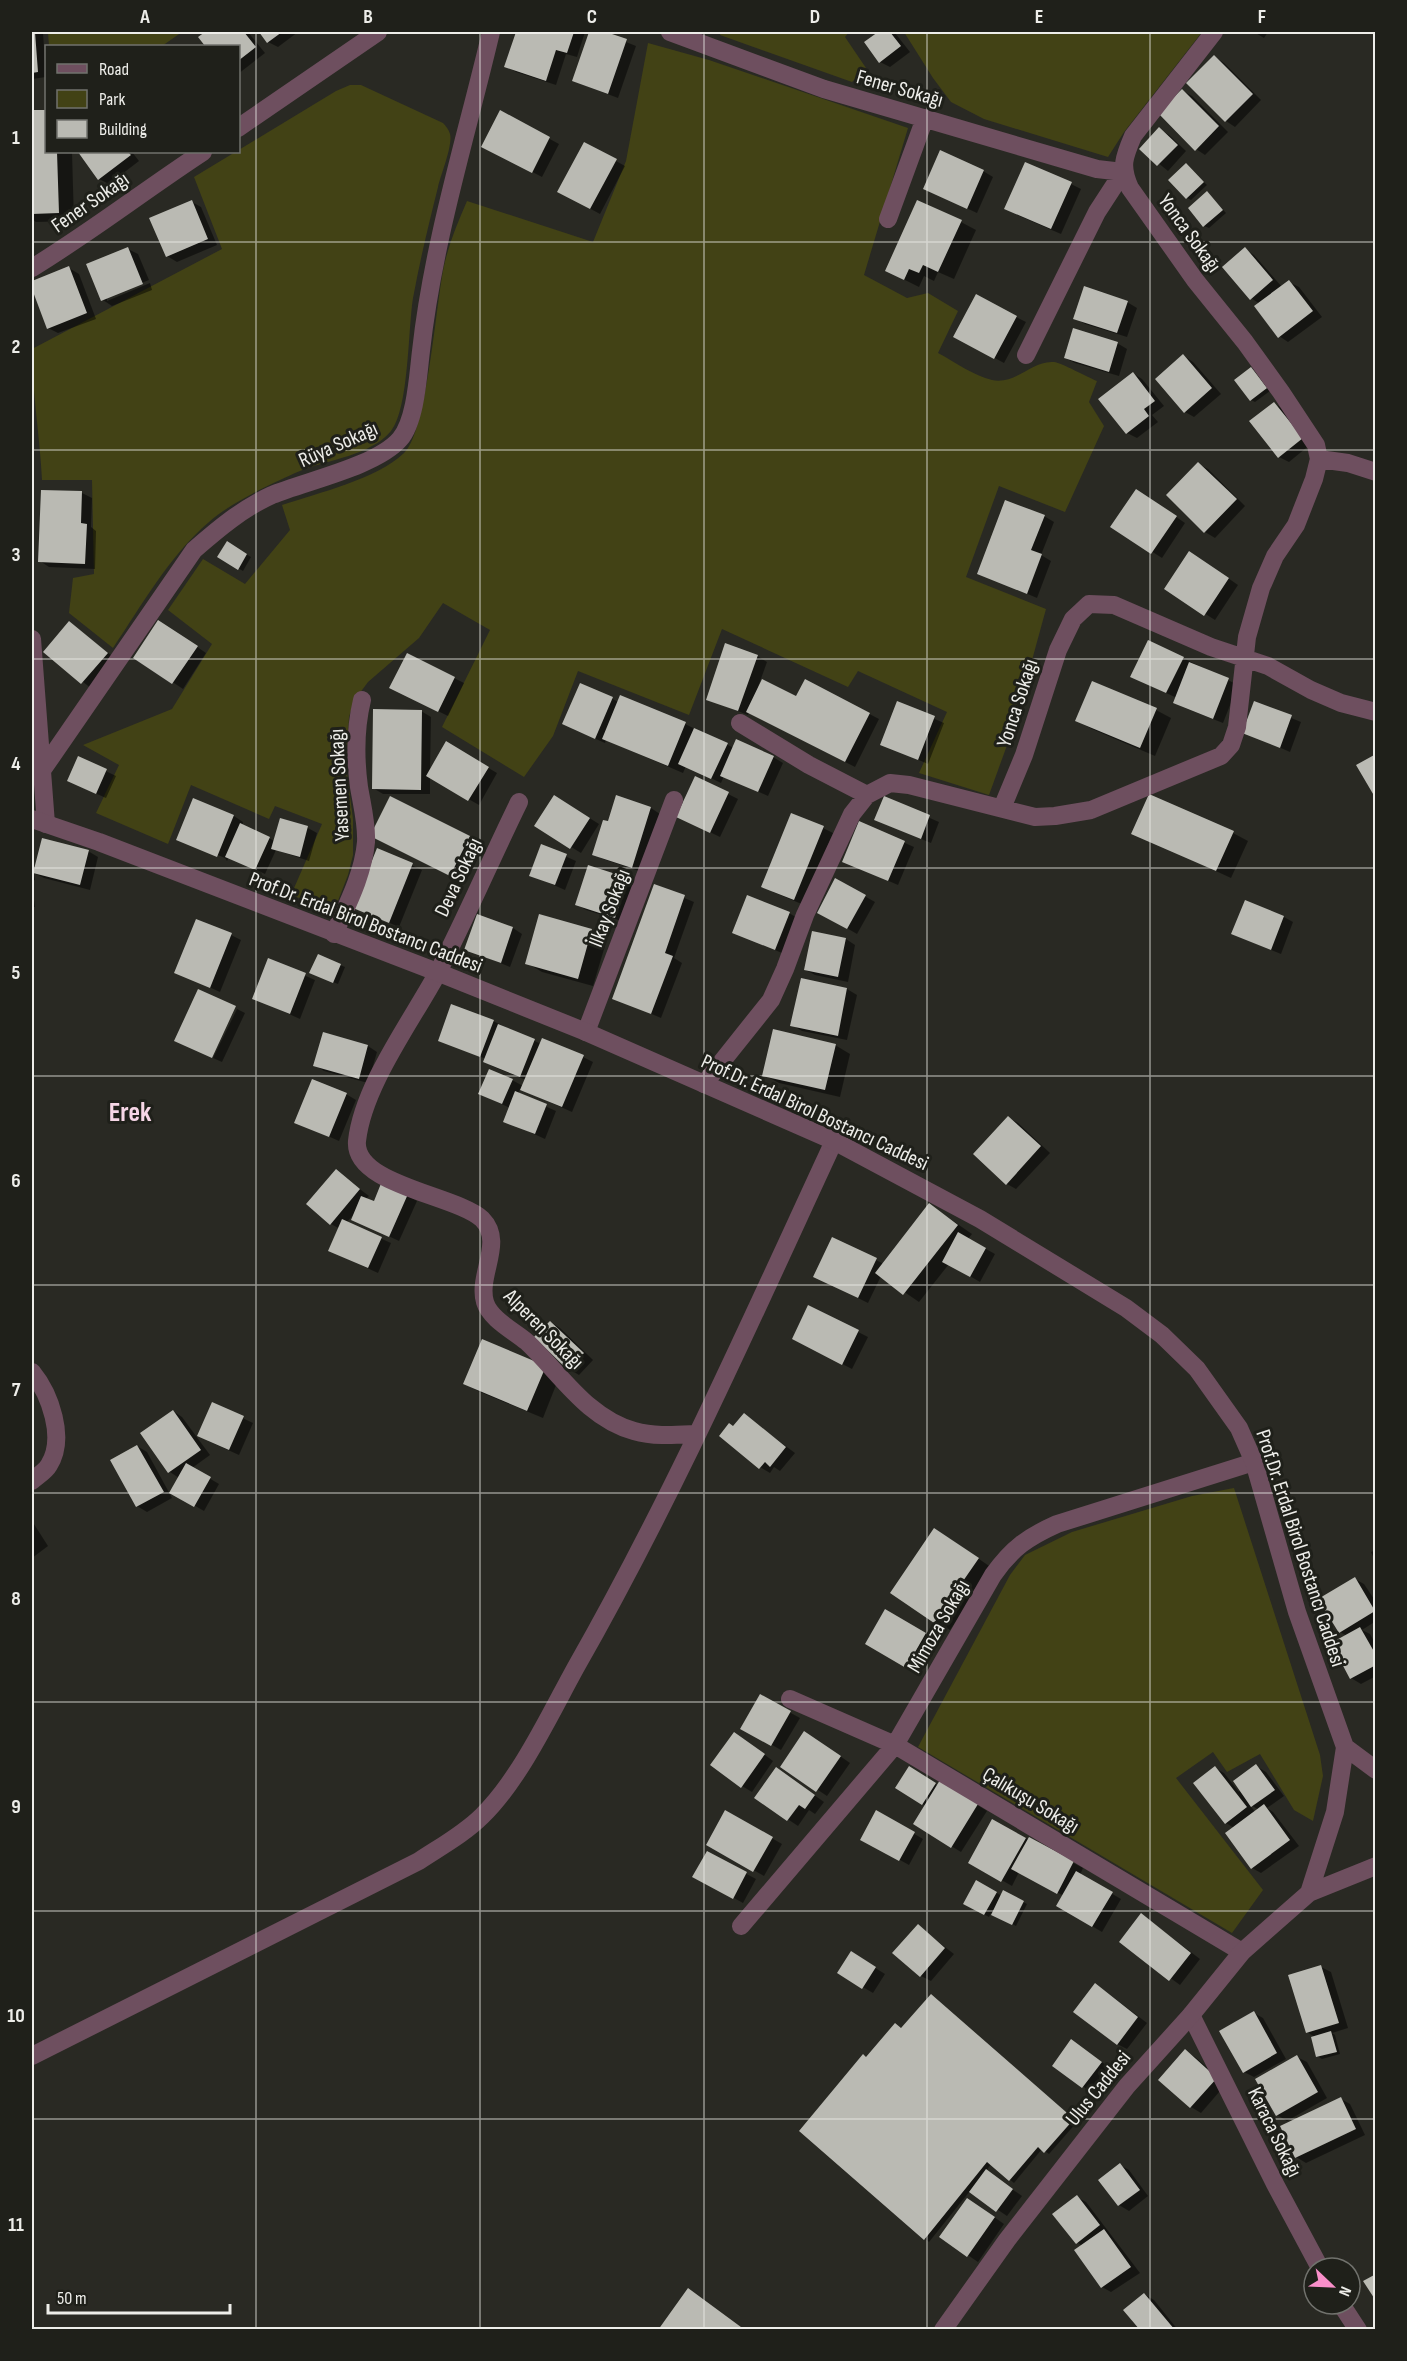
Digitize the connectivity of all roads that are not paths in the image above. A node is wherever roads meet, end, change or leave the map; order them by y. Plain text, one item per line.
1 (378, 32) edge
2 (491, 32) edge
3 (670, 32) edge
4 (1214, 32) edge
5 (707, 38) edge
6 (925, 118) junction
7 (240, 127) edge
8 (201, 153) edge
9 (1122, 172) junction
10 (888, 219) dead end
11 (32, 268) edge
12 (1026, 355) dead end
13 (1319, 459) junction
14 (1376, 472) edge
15 (32, 639) edge
16 (1244, 658) junction
17 (362, 700) dead end
18 (1376, 712) edge
19 (740, 723) dead end
20 (43, 769) junction
21 (867, 795) junction
22 (674, 800) dead end
23 (519, 802) dead end
24 (1002, 808) junction
25 (39, 821) edge
26 (334, 934) junction
27 (437, 972) junction
28 (586, 1032) junction
29 (704, 1084) junction
30 (834, 1141) junction
31 (32, 1372) edge
32 (697, 1434) junction
33 (1254, 1462) junction
34 (32, 1481) edge
35 (790, 1699) dead end
36 (895, 1745) junction
37 (1345, 1747) junction
38 (1376, 1770) edge
39 (1376, 1866) edge
40 (1309, 1893) junction
41 (741, 1926) dead end
42 (1242, 1952) junction
43 (1191, 2015) junction
44 (32, 2056) edge
45 (1314, 2256) edge
46 (1349, 2316) edge
47 (943, 2330) edge
48 (1358, 2330) edge

1 - 7 street
2 - 20 street, Rüya Sokağı
3 - 5 street, Fener Sokağı
4 - 9 street
5 - 6 street, Fener Sokağı
6 - 9 street, Fener Sokağı
6 - 10 street
8 - 11 street, Fener Sokağı
9 - 12 street
9 - 13 street, Yonca Sokağı
13 - 14 street
13 - 16 street
15 - 20 street
16 - 18 street, Yonca Sokağı
16 - 24 street
16 - 24 street, Yonca Sokağı
17 - 26 street, Yasemen Sokağı
19 - 21 street
20 - 25 street
21 - 24 street
21 - 29 street
22 - 28 street, İlkay Sokağı
23 - 27 street, Deva Sokağı
25 - 26 street, Prof.Dr. Erdal Birol Bostancı Caddesi
26 - 27 street, Prof.Dr. Erdal Birol Bostancı Caddesi
27 - 28 street, Prof.Dr. Erdal Birol Bostancı Caddesi
27 - 32 street, Alperen Sokağı
28 - 29 street, Prof.Dr. Erdal Birol Bostancı Caddesi
29 - 30 street, Prof.Dr. Erdal Birol Bostancı Caddesi
30 - 32 street
30 - 33 street, Prof.Dr. Erdal Birol Bostancı Caddesi
31 - 34 street
32 - 44 street
33 - 36 street, Mimoza Sokağı
33 - 37 street, Prof.Dr. Erdal Birol Bostancı Caddesi
35 - 36 street, Çalıkuşu Sokağı
36 - 41 street, Mimoza Sokağı
36 - 42 street, Çalıkuşu Sokağı
37 - 38 street
37 - 40 street
39 - 40 street, Ulus Caddesi
40 - 42 street, Ulus Caddesi
42 - 43 street, Ulus Caddesi
43 - 45 street, Karaca Sokağı
43 - 47 street, Ulus Caddesi
46 - 48 street

